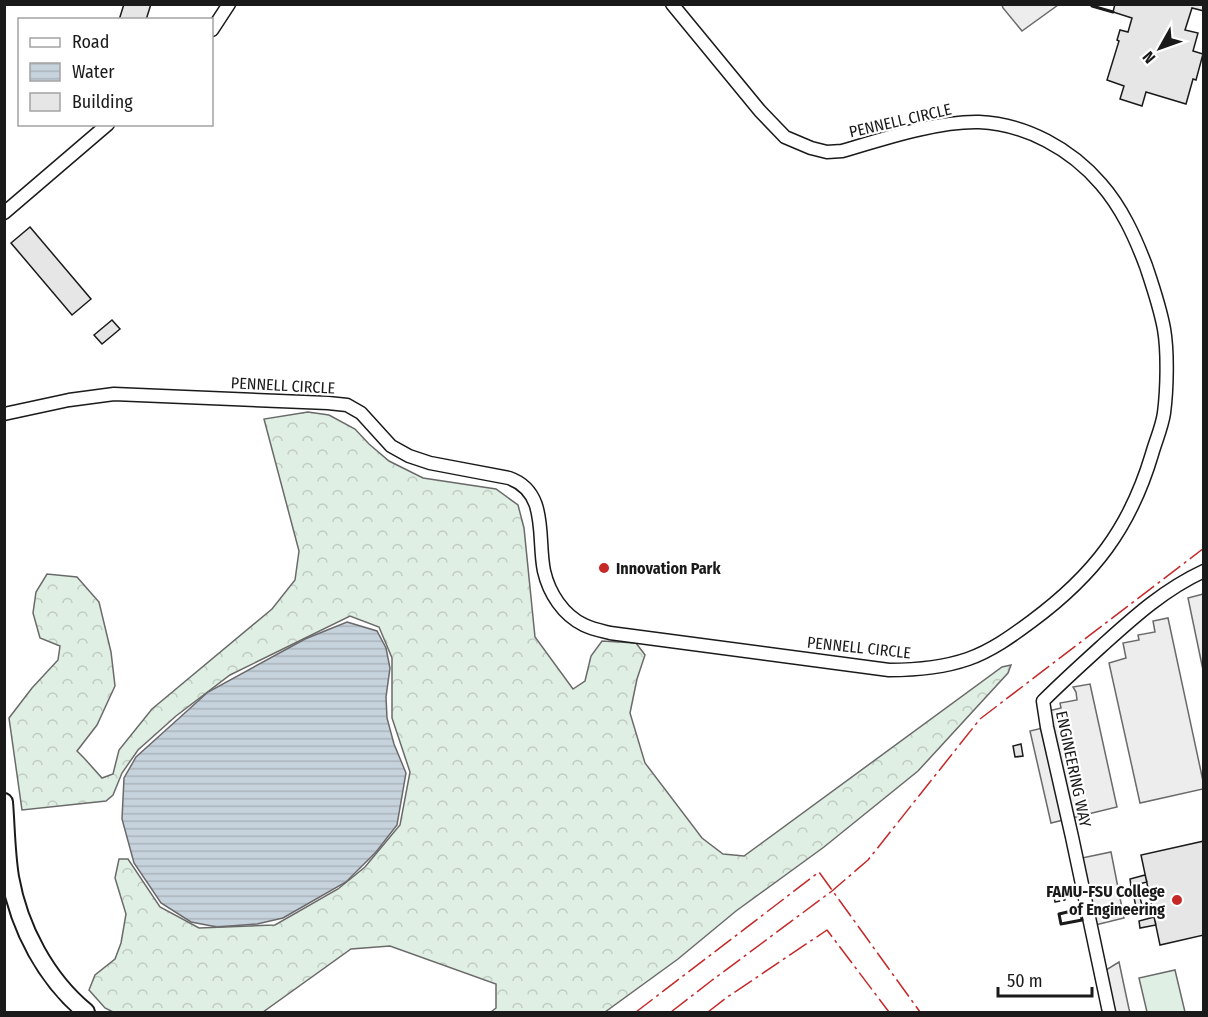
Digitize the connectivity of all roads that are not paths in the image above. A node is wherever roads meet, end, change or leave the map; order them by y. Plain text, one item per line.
1 (229, 4) edge
2 (672, 4) edge
3 (213, 28) edge
4 (106, 126) edge
5 (4, 213) edge
6 (4, 414) edge
7 (1203, 571) edge
8 (4, 802) edge
9 (86, 1012) edge
10 (1109, 1012) edge

1 - 3 street
2 - 6 street, PENNELL CIRCLE
4 - 5 street
7 - 10 street, ENGINEERING WAY
8 - 9 street

